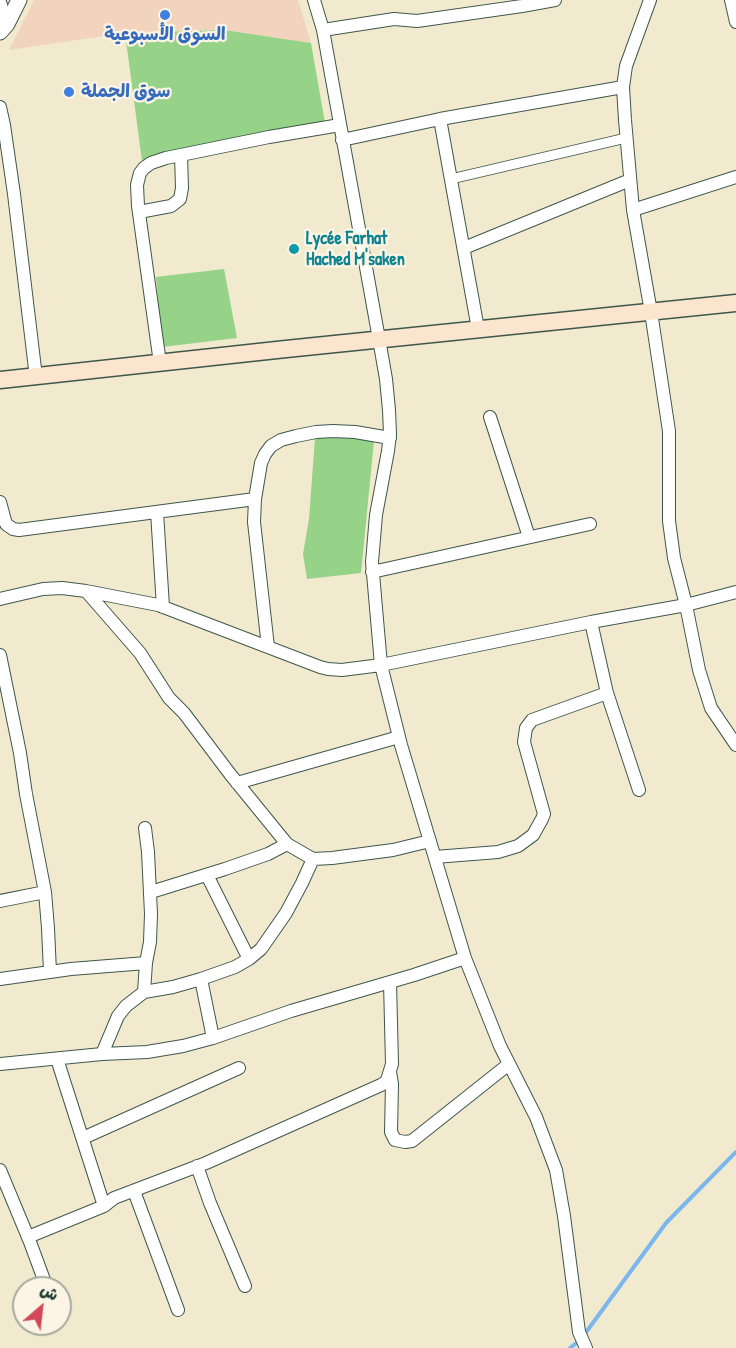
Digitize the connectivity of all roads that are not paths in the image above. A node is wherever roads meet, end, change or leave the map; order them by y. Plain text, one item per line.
1 (19, 0) edge
2 (314, 0) edge
3 (555, 0) edge
4 (650, 0) edge
5 (731, 0) edge
6 (0, 2) edge
7 (736, 22) edge
8 (3, 28) edge
9 (323, 30) junction
10 (623, 87) junction
11 (0, 107) edge
12 (440, 118) junction
13 (340, 125) junction
14 (626, 138) junction
15 (342, 140) junction
16 (181, 155) junction
17 (736, 177) edge
18 (451, 179) junction
19 (630, 180) junction
20 (633, 210) junction
21 (139, 212) junction
22 (464, 248) junction
23 (736, 303) edge
24 (651, 312) junction
25 (478, 329) junction
26 (379, 339) junction
27 (160, 363) junction
28 (36, 377) junction
29 (0, 381) edge
30 (490, 417) dead end
31 (390, 438) junction
32 (255, 499) junction
33 (0, 502) edge
34 (158, 512) junction
35 (590, 524) dead end
36 (530, 537) junction
37 (372, 572) junction
38 (86, 591) junction
39 (736, 592) edge
40 (0, 599) edge
41 (686, 605) junction
42 (163, 607) junction
43 (591, 622) junction
44 (268, 647) junction
45 (0, 655) edge
46 (381, 665) junction
47 (607, 693) junction
48 (731, 730) edge
49 (399, 736) junction
50 (736, 745) edge
51 (237, 783) junction
52 (639, 790) dead end
53 (145, 828) dead end
54 (430, 841) junction
55 (287, 844) junction
56 (435, 857) junction
57 (313, 859) junction
58 (207, 875) junction
59 (45, 892) junction
60 (151, 892) junction
61 (0, 901) edge
62 (465, 958) junction
63 (249, 959) junction
64 (146, 963) junction
65 (50, 972) junction
66 (0, 979) edge
67 (201, 980) junction
68 (390, 982) junction
69 (144, 992) junction
70 (213, 1038) junction
71 (102, 1054) junction
72 (57, 1059) junction
73 (0, 1064) edge
74 (509, 1064) junction
75 (239, 1068) dead end
76 (390, 1072) junction
77 (83, 1138) junction
78 (197, 1166) junction
79 (0, 1170) edge
80 (134, 1191) junction
81 (104, 1206) junction
82 (28, 1237) junction
83 (43, 1276) edge
84 (245, 1286) dead end
85 (178, 1310) dead end
86 (585, 1348) edge

1 - 8 street
2 - 9 street
3 - 9 street
4 - 10 street
5 - 7 street
6 - 8 street
9 - 13 street
10 - 12 street
10 - 14 street
11 - 28 street
12 - 15 street
12 - 18 street
13 - 15 street
13 - 16 street
14 - 18 street
14 - 19 street
15 - 26 street
16 - 21 street
16 - 21 street
17 - 20 street
18 - 22 street
19 - 20 street
19 - 22 street
20 - 24 street
21 - 27 street
22 - 25 street
23 - 24 main road
24 - 25 main road
24 - 41 street
25 - 26 main road
26 - 27 main road
26 - 31 street
27 - 28 main road
28 - 29 main road
30 - 36 street
31 - 32 street
31 - 37 street
32 - 34 street
32 - 44 street
33 - 34 street
34 - 42 street
35 - 36 street
36 - 37 street
37 - 46 street
38 - 40 street
38 - 42 street
38 - 51 street
39 - 41 street
41 - 43 street
41 - 48 street
42 - 44 street
43 - 46 street
43 - 47 street
44 - 46 street
45 - 59 street
46 - 49 street
47 - 52 street
47 - 56 street
48 - 50 street
49 - 51 street
49 - 54 street
51 - 55 street
53 - 60 street
54 - 56 street
54 - 57 street
55 - 57 street
55 - 58 street
56 - 62 street
57 - 63 street
58 - 60 street
58 - 63 street
59 - 61 street
59 - 65 street
60 - 64 street
62 - 68 street
62 - 74 street
63 - 67 street
64 - 65 street
64 - 69 street
65 - 66 street
67 - 69 street
67 - 70 street
68 - 70 street
68 - 76 street
69 - 71 street
70 - 71 street
71 - 72 street
72 - 73 street
72 - 77 street
74 - 76 street
74 - 86 street
75 - 77 street
76 - 78 street
77 - 81 street
78 - 80 street
78 - 84 street
79 - 82 street
80 - 81 street
80 - 85 street
81 - 82 street
82 - 83 street

